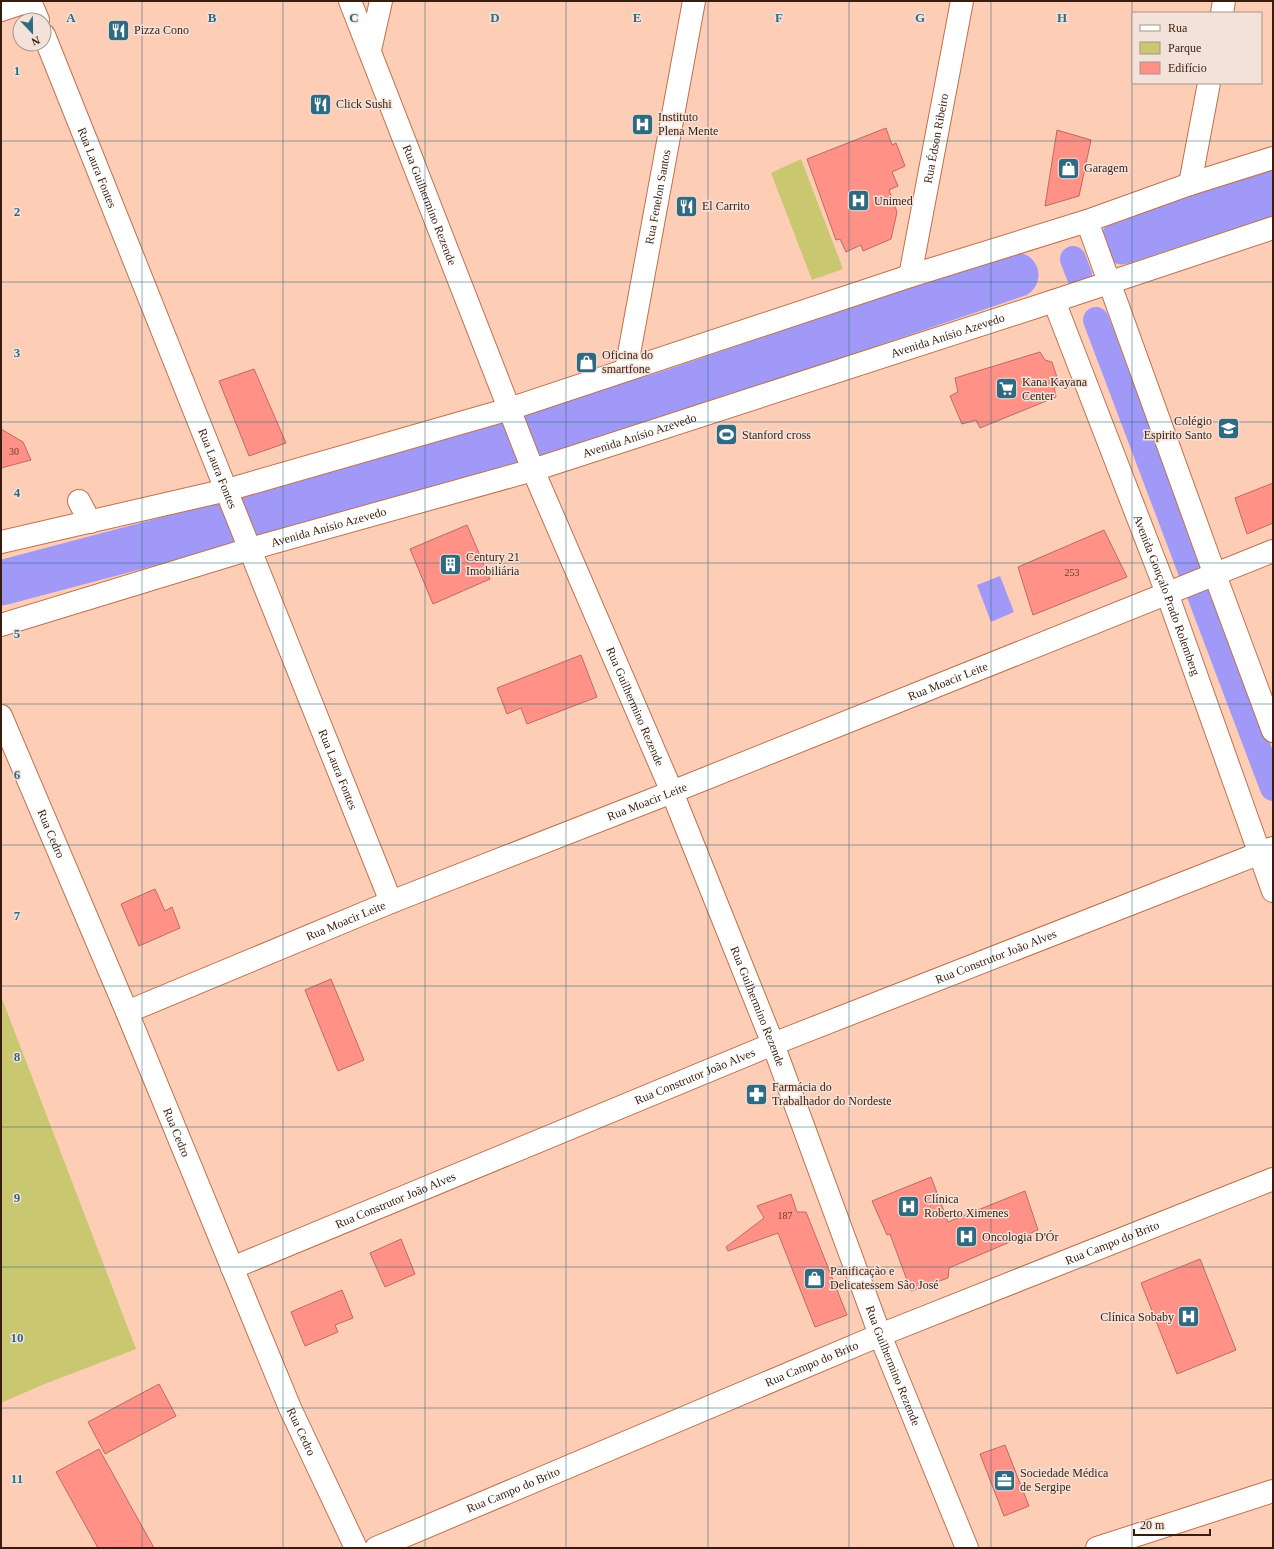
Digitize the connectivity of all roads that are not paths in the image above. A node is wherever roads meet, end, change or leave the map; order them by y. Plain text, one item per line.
1 (29, 1) edge
2 (350, 1) edge
3 (382, 1) edge
4 (694, 1) edge
5 (962, 1) edge
6 (1224, 1) edge
7 (1, 10) edge
8 (34, 12) edge
9 (1222, 12) edge
10 (370, 50) junction
11 (51, 52) edge
12 (1209, 84) edge
13 (1273, 158) edge
14 (1190, 184) junction
15 (1087, 221) junction
16 (1273, 228) edge
17 (910, 276) junction
18 (1110, 282) junction
19 (1054, 302) junction
20 (626, 370) junction
21 (512, 416) junction
22 (531, 466) junction
23 (230, 498) junction
24 (79, 501) dead end
25 (90, 522) junction
26 (1, 542) edge
27 (248, 542) junction
28 (1273, 551) edge
29 (1209, 577) junction
30 (1172, 591) junction
31 (1, 625) edge
32 (1, 716) edge
33 (1273, 731) edge
34 (672, 792) junction
35 (1266, 851) edge
36 (1273, 891) edge
37 (391, 902) junction
38 (128, 1012) junction
39 (773, 1044) junction
40 (1273, 1179) edge
41 (232, 1268) junction
42 (880, 1335) junction
43 (1273, 1491) edge
44 (356, 1548) edge
45 (376, 1548) edge
46 (967, 1548) edge
47 (1097, 1548) edge

1 - 7 street
1 - 8 street
2 - 10 street, Rua Guilhermino Rezende
3 - 10 street
4 - 20 street, Rua Fenelon Santos
5 - 17 street, Rua Édson Ribeiro
6 - 9 street
10 - 21 street, Rua Guilhermino Rezende
11 - 23 street, Rua Laura Fontes
12 - 14 street
13 - 14 street
14 - 15 street
15 - 17 street
15 - 18 street
16 - 18 street, Avenida Anísio Azevedo
17 - 20 street
18 - 19 street, Avenida Anísio Azevedo
18 - 29 street
19 - 22 street, Avenida Anísio Azevedo
19 - 30 street, Avenida Gonçalo Prado Rolemberg
20 - 21 street
21 - 22 street, Rua Guilhermino Rezende
21 - 23 street
22 - 27 street, Avenida Anísio Azevedo
22 - 34 street, Rua Guilhermino Rezende
23 - 25 street
23 - 27 street, Rua Laura Fontes
24 - 25 street
25 - 26 street
27 - 31 street, Avenida Anísio Azevedo
27 - 37 street, Rua Laura Fontes
28 - 29 street
29 - 30 street, Rua Moacir Leite
29 - 33 street
30 - 34 street, Rua Moacir Leite
30 - 35 street, Avenida Gonçalo Prado Rolemberg
32 - 38 street, Rua Cedro
34 - 37 street, Rua Moacir Leite
34 - 39 street, Rua Guilhermino Rezende
35 - 36 street, Avenida Gonçalo Prado Rolemberg
35 - 39 street, Rua Construtor João Alves
37 - 38 street, Rua Moacir Leite
38 - 41 street, Rua Cedro
39 - 41 street, Rua Construtor João Alves
39 - 42 street, Rua Guilhermino Rezende
40 - 42 street, Rua Campo do Brito
41 - 44 street, Rua Cedro
42 - 45 street, Rua Campo do Brito
42 - 46 street, Rua Guilhermino Rezende
43 - 47 street

